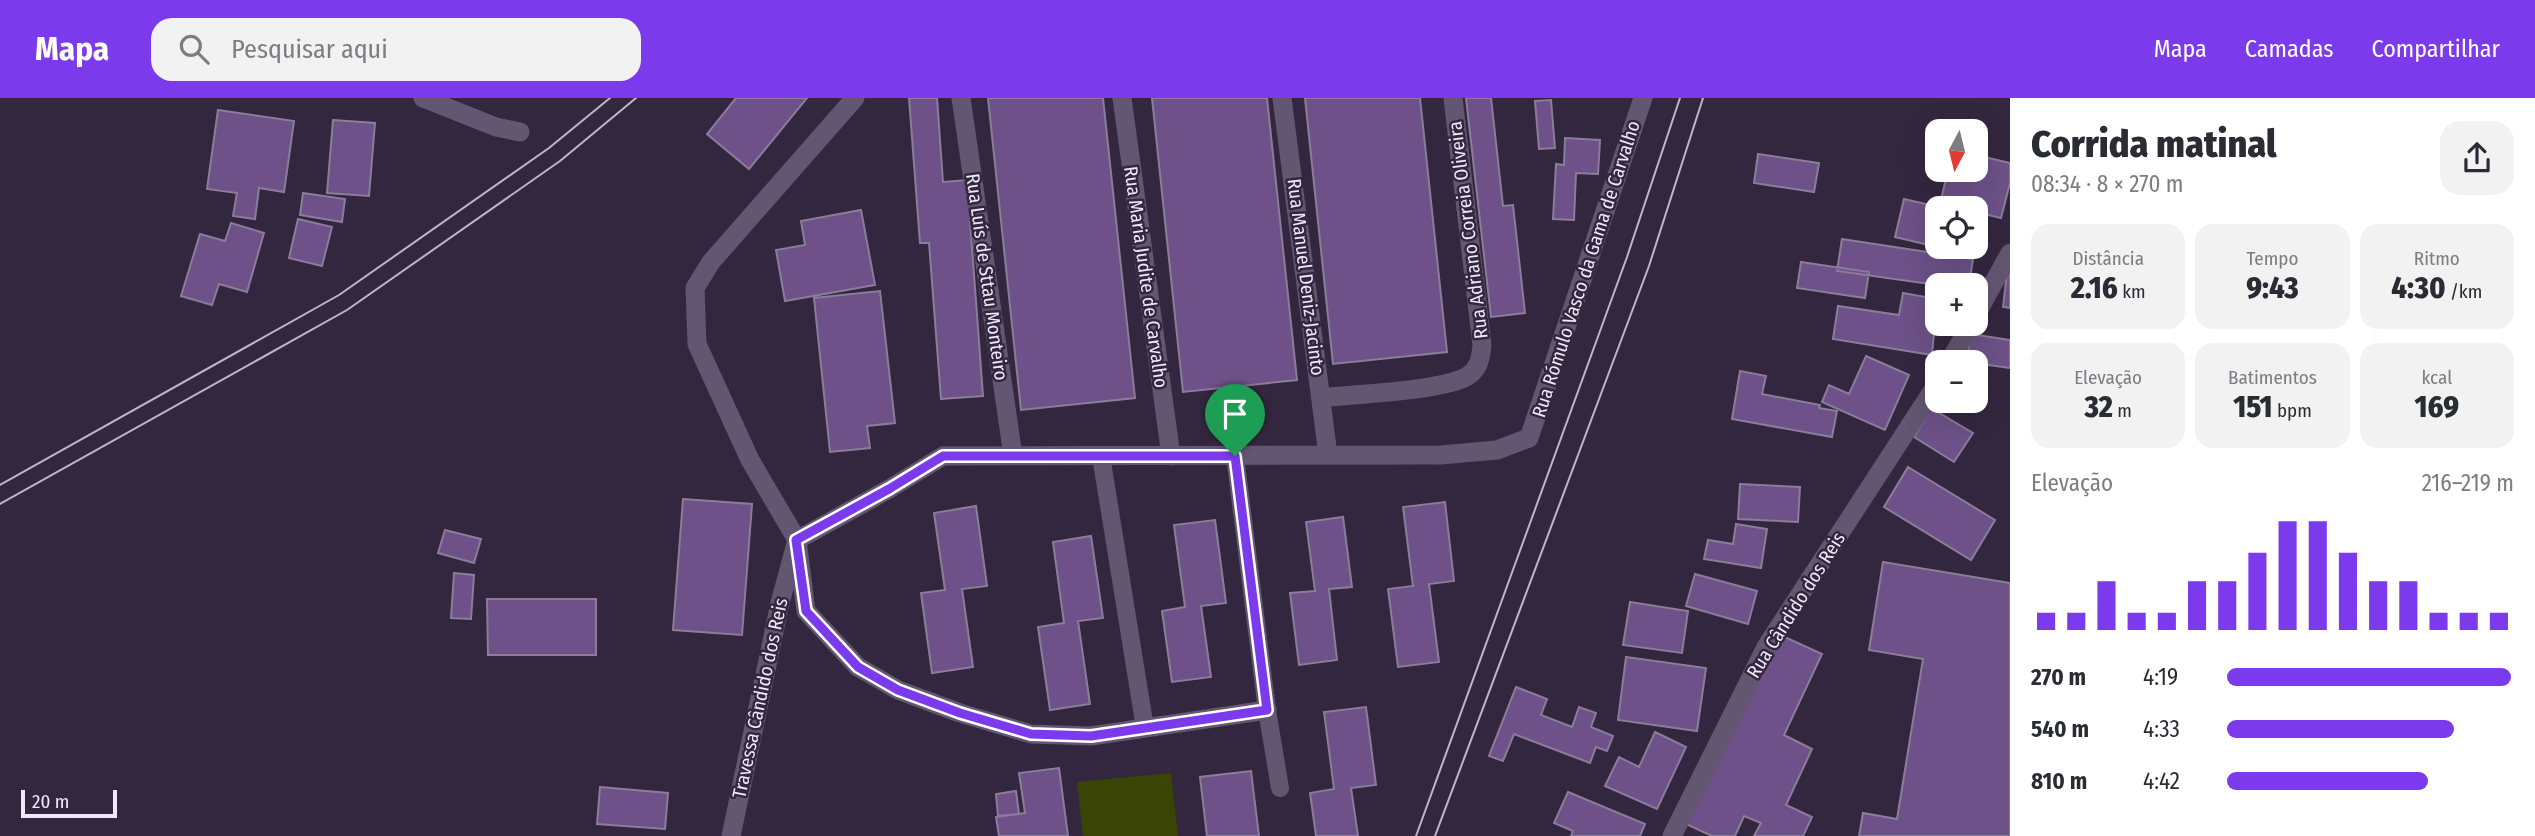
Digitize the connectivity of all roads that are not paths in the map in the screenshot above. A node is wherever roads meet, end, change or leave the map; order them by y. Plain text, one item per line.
1 (423, 98) edge
2 (855, 98) edge
3 (961, 98) edge
4 (1122, 98) edge
5 (1282, 98) edge
6 (1452, 98) edge
7 (1643, 98) edge
8 (520, 132) dead end
9 (2010, 253) edge
10 (1988, 293) edge
11 (1321, 398) junction
12 (1925, 402) edge
13 (1328, 455) junction
14 (1013, 456) junction
15 (1101, 456) junction
16 (1171, 456) junction
17 (1235, 456) junction
18 (796, 540) junction
19 (1267, 710) junction
20 (1144, 728) junction
21 (1280, 788) dead end
22 (731, 836) edge
23 (1672, 836) edge

1 - 8 street
2 - 18 street
3 - 14 street, Rua Luís de Sttau Monteiro
4 - 16 street, Rua Maria Judite de Carvalho
5 - 11 street, Rua Manuel Deniz-Jacinto
6 - 11 street, Rua Adriano Correia Oliveira
7 - 13 street, Rua Rómulo Vasco da Gama de Carvalho
9 - 10 street
11 - 13 street, Rua Manuel Deniz-Jacinto
12 - 23 street, Rua Cândido dos Reis
13 - 17 street, Rua Rómulo Vasco da Gama de Carvalho
14 - 15 street, Rua Rómulo Vasco da Gama de Carvalho
14 - 18 street, Rua Rómulo Vasco da Gama de Carvalho
15 - 16 street, Rua Rómulo Vasco da Gama de Carvalho
15 - 20 lane
16 - 17 street, Rua Rómulo Vasco da Gama de Carvalho
17 - 19 lane
18 - 20 street
18 - 22 street, Travessa Cândido dos Reis
19 - 20 street
19 - 21 lane

